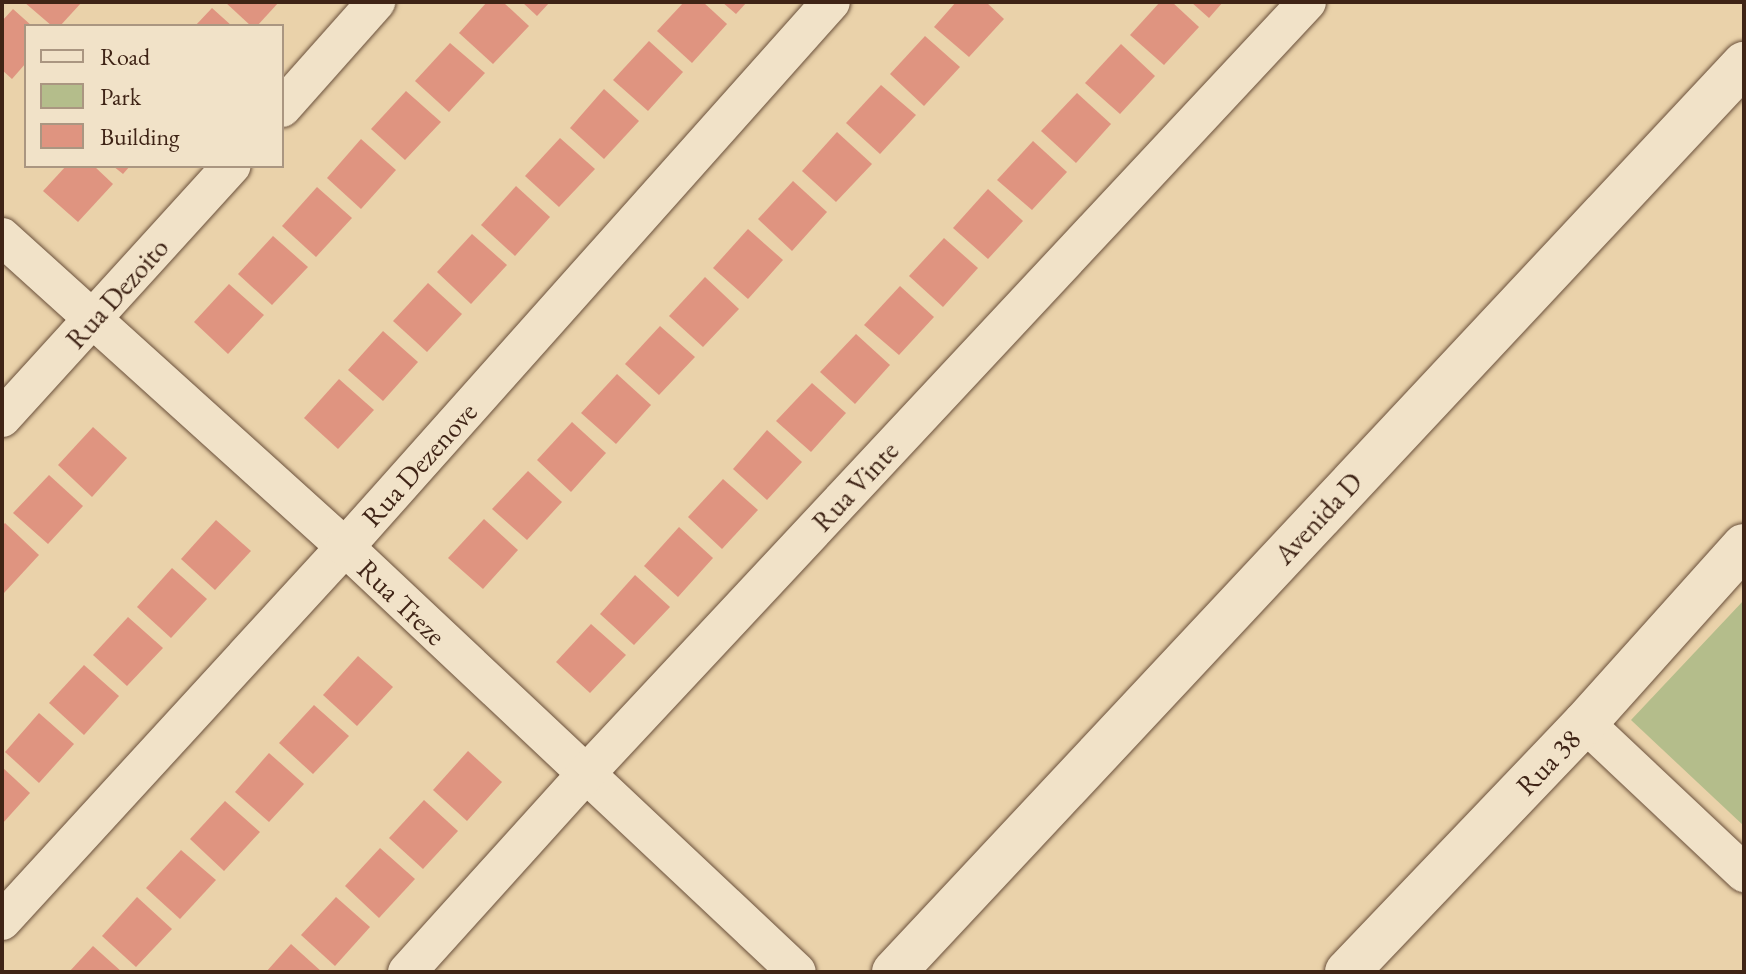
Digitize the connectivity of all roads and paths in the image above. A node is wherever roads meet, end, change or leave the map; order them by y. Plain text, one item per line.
1 (376, 2) edge
2 (831, 2) edge
3 (1307, 2) edge
4 (1744, 64) edge
5 (284, 106) edge
6 (229, 168) edge
7 (2, 237) edge
8 (93, 321) junction
9 (2, 418) edge
10 (1744, 546) edge
11 (345, 547) junction
12 (1585, 723) junction
13 (584, 776) junction
14 (1744, 873) edge
15 (2, 921) edge
16 (407, 972) edge
17 (797, 972) edge
18 (894, 972) edge
19 (1347, 972) edge

1 - 5 street
2 - 11 street, Rua Dezenove
3 - 13 street, Rua Vinte
4 - 18 street, Avenida D
6 - 8 street, Rua Dezoito
7 - 8 street, Rua Treze
8 - 9 street, Rua Dezoito
8 - 11 street, Rua Treze
10 - 12 street, Rua 38
11 - 13 street, Rua Treze
11 - 15 street, Rua Dezenove
12 - 14 street
12 - 19 street, Rua 38
13 - 16 street, Rua Vinte
13 - 17 street, Rua Treze

